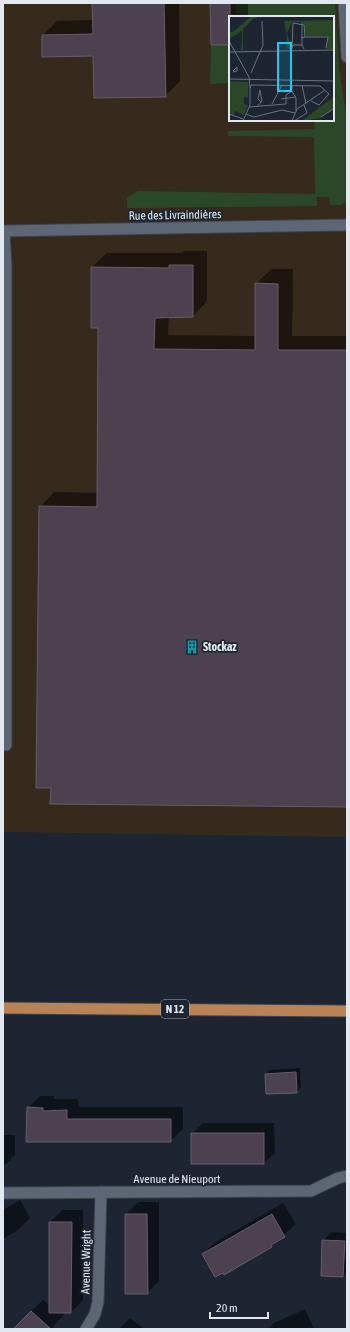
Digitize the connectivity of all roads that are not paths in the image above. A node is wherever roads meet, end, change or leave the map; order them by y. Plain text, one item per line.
1 (345, 6) edge
2 (347, 57) edge
3 (347, 225) edge
4 (3, 231) edge
5 (6, 745) dead end
6 (3, 1008) edge
7 (347, 1011) edge
8 (347, 1176) edge
9 (101, 1192) junction
10 (3, 1193) edge
11 (86, 1329) edge

1 - 2 street
3 - 4 street, Rue des Livraindières
4 - 5 street
6 - 7 main road, N 12
8 - 9 street, Avenue de Nieuport
9 - 10 street, Avenue de Nieuport
9 - 11 street, Avenue Wright

